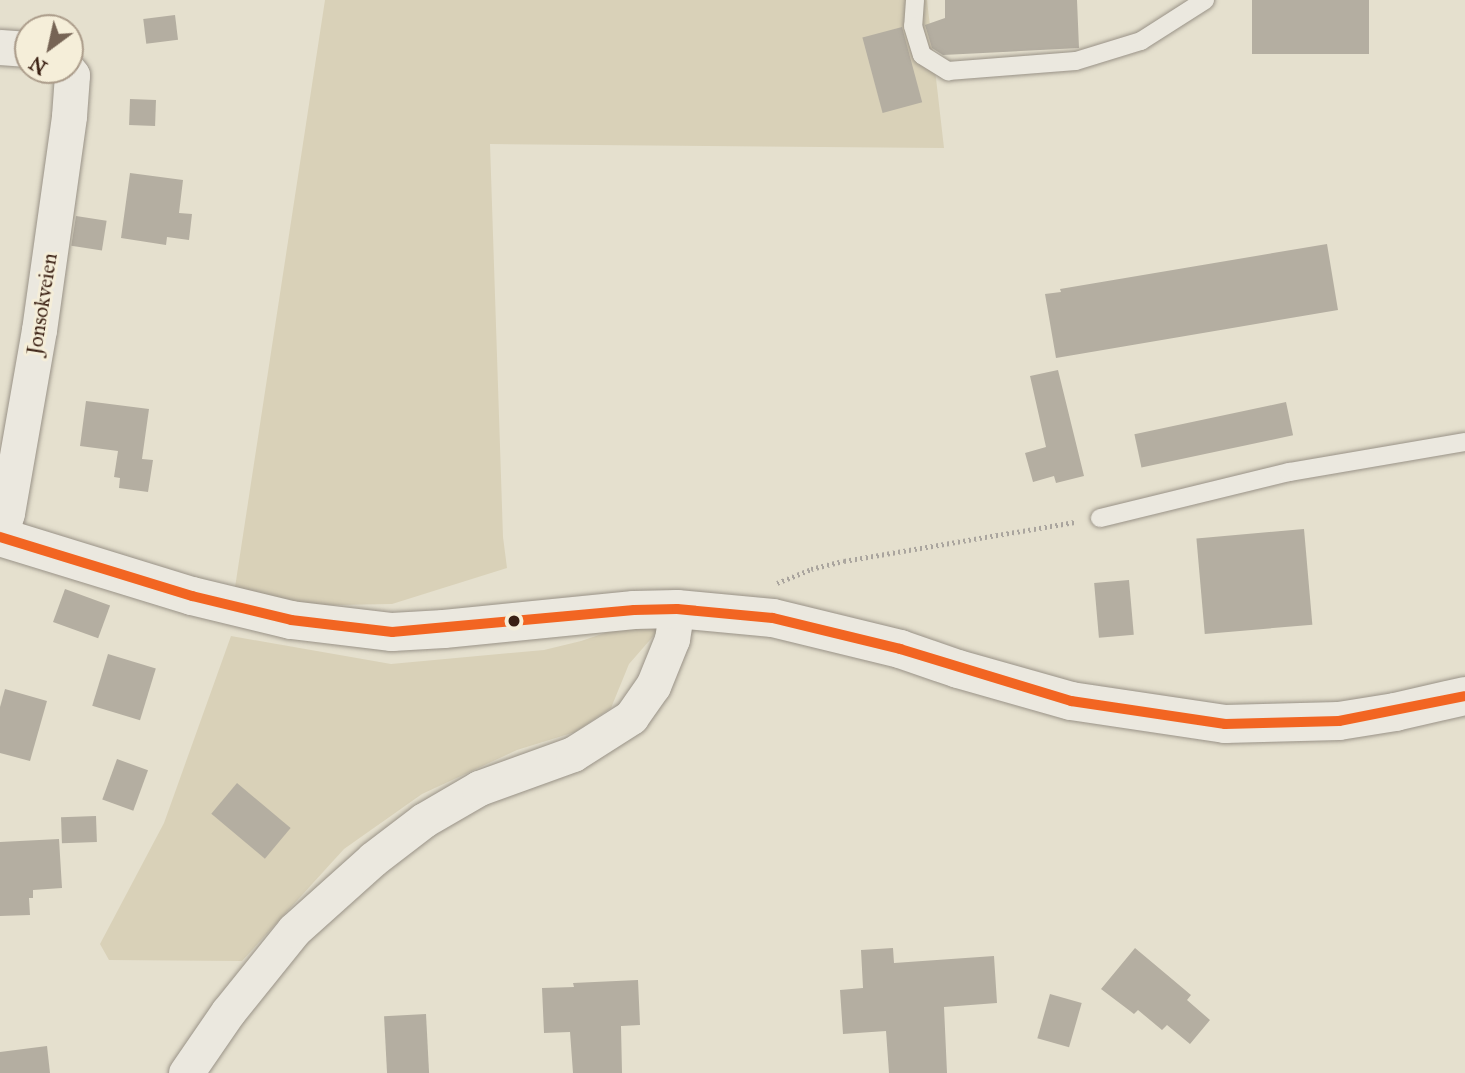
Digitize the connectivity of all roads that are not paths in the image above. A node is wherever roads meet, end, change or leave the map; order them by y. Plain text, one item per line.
1 (915, 0) edge
2 (1205, 0) edge
3 (71, 84) edge
4 (1465, 442) edge
5 (1100, 518) road end
6 (0, 537) edge
7 (677, 609) junction
8 (1465, 696) edge
9 (186, 1073) edge

1 - 2 lane
3 - 6 street, Jonsokveien
4 - 5 lane
6 - 7 main road
7 - 8 main road
7 - 9 street

